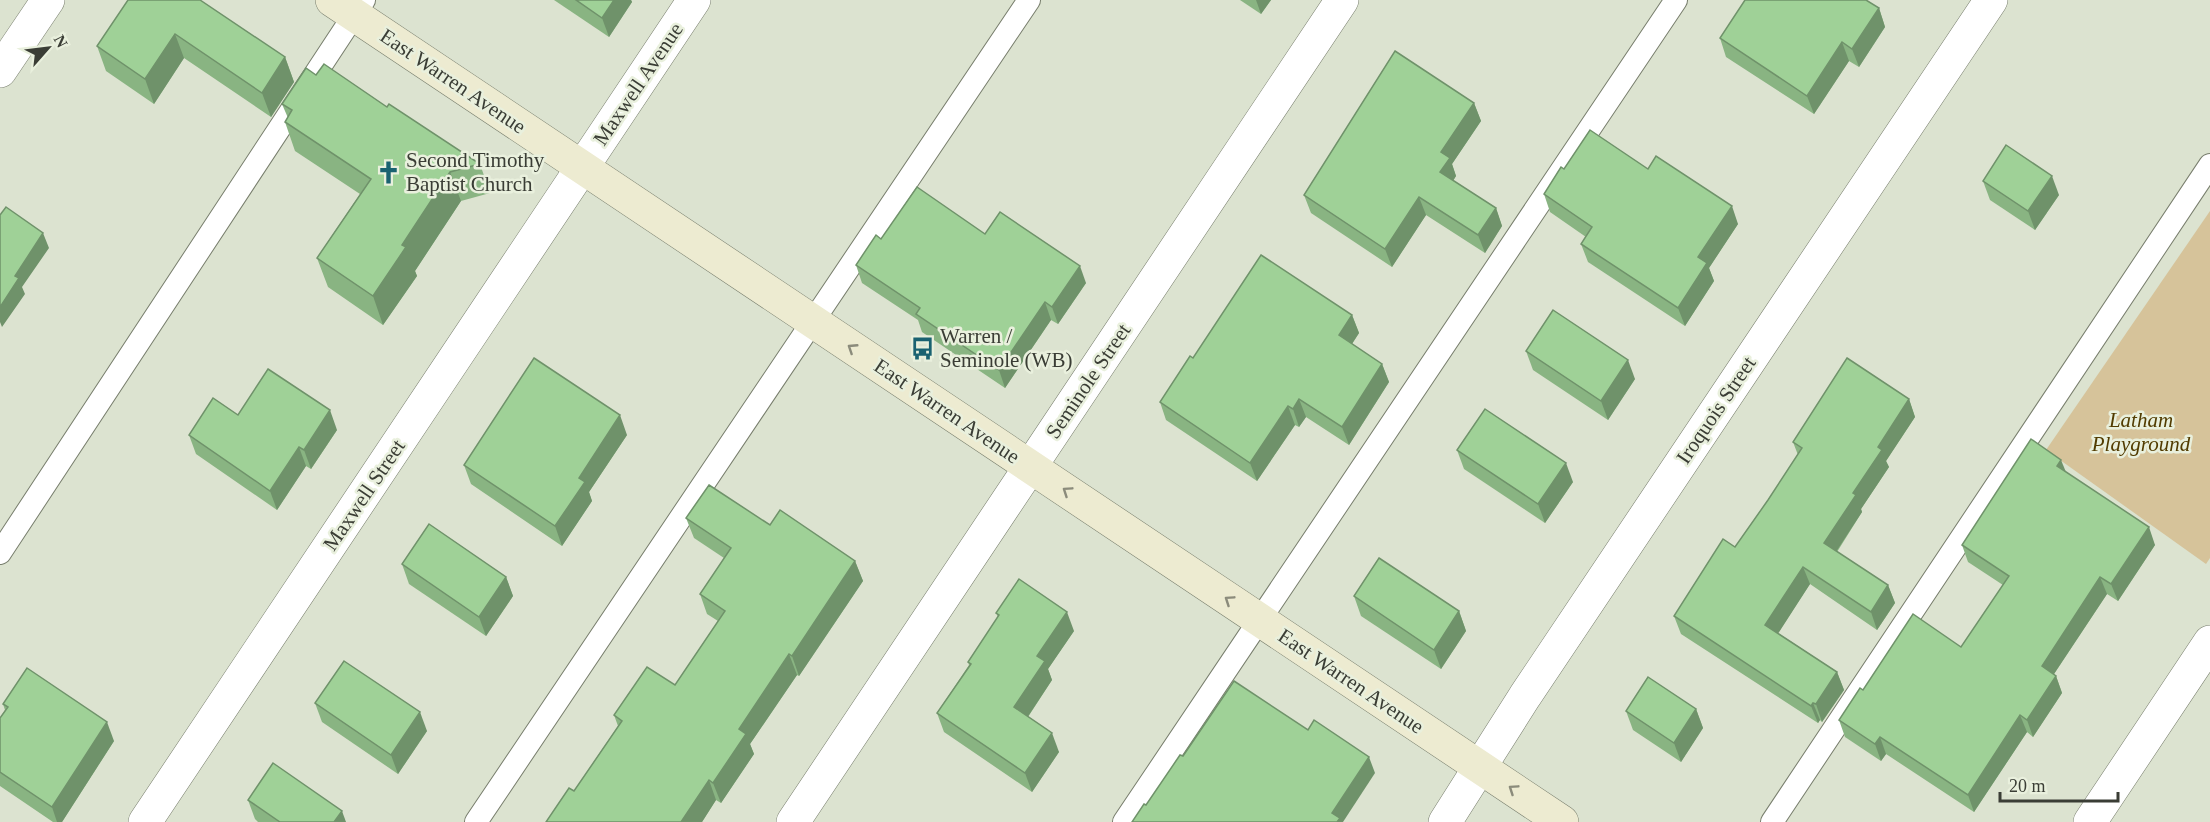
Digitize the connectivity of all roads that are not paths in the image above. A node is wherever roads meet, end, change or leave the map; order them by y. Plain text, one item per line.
1 (48, 0) edge
2 (694, 0) edge
3 (1029, 0) edge
4 (1342, 0) edge
5 (1676, 0) edge
6 (1991, 0) edge
7 (350, 5) edge
8 (0, 71) edge
9 (2210, 165) edge
10 (582, 168) junction
11 (811, 321) junction
12 (1030, 467) junction
13 (0, 553) edge
14 (1259, 620) junction
15 (2210, 642) edge
16 (1480, 767) junction
17 (144, 822) edge
18 (476, 822) edge
19 (793, 822) edge
20 (1124, 822) edge
21 (1445, 822) edge
22 (1562, 822) edge
23 (1772, 822) edge
24 (2090, 822) edge

1 - 8 street
2 - 10 street, Maxwell Avenue
3 - 11 lane
4 - 12 street, Seminole Street
5 - 14 lane
6 - 16 street, Iroquois Street
7 - 10 main road, East Warren Avenue
7 - 13 lane
9 - 23 lane
10 - 11 main road, East Warren Avenue
10 - 17 street, Maxwell Street
12 -> 11 main road, East Warren Avenue
11 - 18 lane
14 -> 12 main road, East Warren Avenue
12 - 19 street, Seminole Street
14 - 16 main road, East Warren Avenue
14 - 20 lane
15 - 24 street
16 - 21 street, Iroquois Street
22 -> 16 main road, East Warren Avenue

